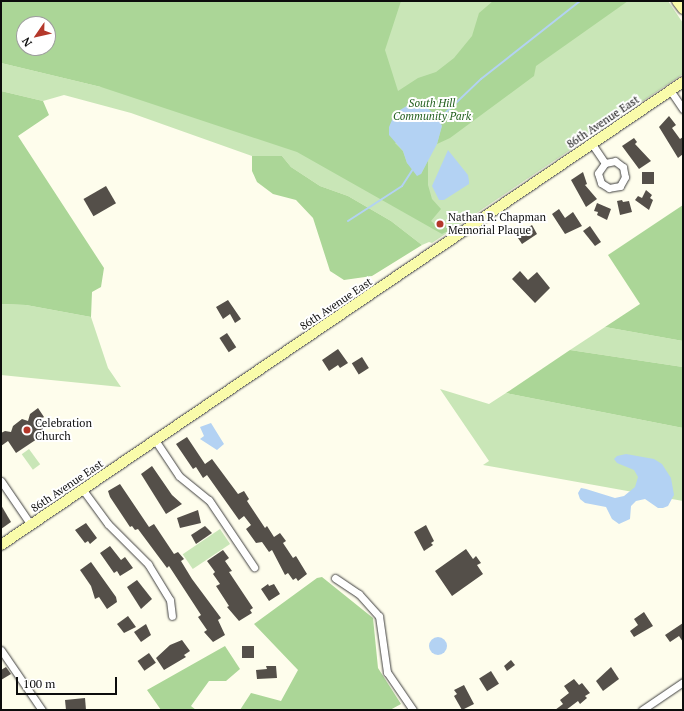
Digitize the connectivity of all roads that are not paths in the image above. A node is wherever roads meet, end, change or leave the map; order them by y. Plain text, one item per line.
1 (677, 1) edge
2 (683, 9) edge
3 (683, 82) edge
4 (670, 90) junction
5 (683, 109) edge
6 (592, 144) junction
7 (605, 163) dead end
8 (155, 440) junction
9 (1, 481) edge
10 (83, 490) junction
11 (31, 525) junction
12 (1, 545) edge
13 (254, 567) dead end
14 (335, 578) dead end
15 (172, 616) dead end
16 (1, 650) edge
17 (683, 682) edge
18 (42, 710) edge
19 (413, 710) edge
20 (642, 710) edge

1 - 2 street
3 - 4 street, 86th Avenue East
4 - 5 street
4 - 6 street, 86th Avenue East
6 - 7 street
6 - 8 street, 86th Avenue East
8 - 10 street, 86th Avenue East
8 - 13 street
9 - 11 street
10 - 11 street, 86th Avenue East
10 - 15 street
11 - 12 street, 86th Avenue East
14 - 19 street
16 - 18 street
17 - 20 street

